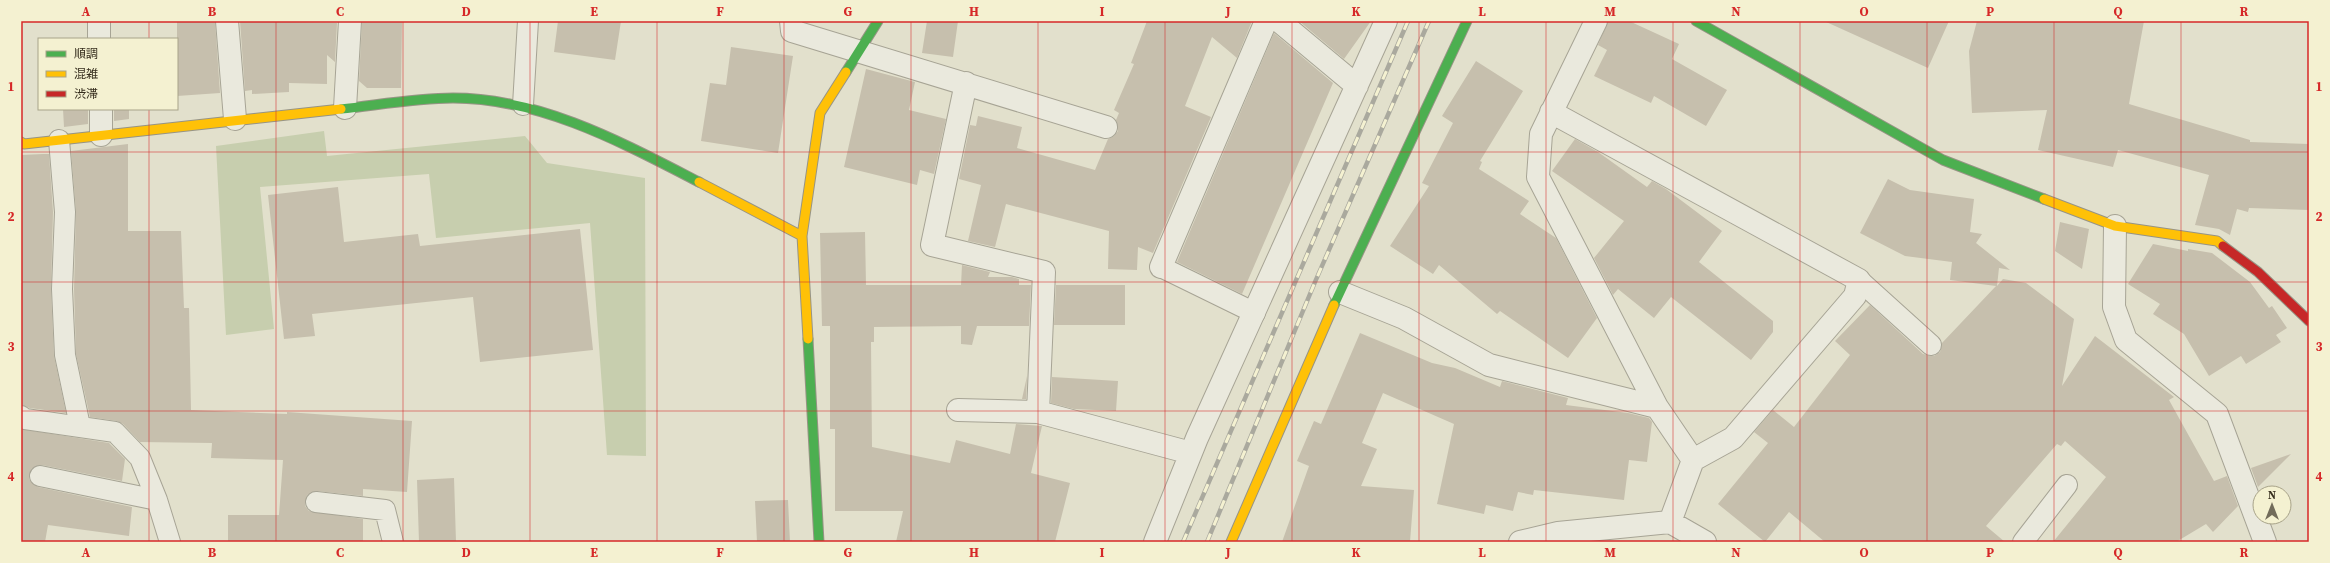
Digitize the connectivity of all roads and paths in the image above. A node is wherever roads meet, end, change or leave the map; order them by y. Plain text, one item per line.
1 (99, 21) edge
2 (227, 21) edge
3 (350, 21) edge
4 (528, 21) edge
5 (791, 21) edge
6 (878, 21) edge
7 (1266, 21) edge
8 (1279, 21) edge
9 (1386, 21) edge
10 (1467, 21) edge
11 (1596, 21) edge
12 (1696, 21) edge
13 (99, 38) edge
14 (859, 50) junction
15 (966, 83) junction
16 (1357, 86) junction
17 (523, 105) junction
18 (344, 108) junction
19 (100, 110) edge
20 (1551, 112) junction
21 (235, 119) junction
22 (1106, 127) dead end
23 (101, 135) junction
24 (59, 140) junction
25 (21, 142) edge
26 (2115, 226) junction
27 (802, 236) junction
28 (1161, 267) joint
29 (1859, 280) junction
30 (1340, 292) junction
31 (1254, 313) junction
32 (2309, 322) edge
33 (1931, 345) dead end
34 (1657, 407) junction
35 (958, 410) dead end
36 (1038, 412) junction
37 (21, 416) edge
38 (80, 426) junction
39 (1191, 453) junction
40 (1693, 460) junction
41 (40, 476) dead end
42 (2067, 485) dead end
43 (157, 500) junction
44 (316, 502) dead end
45 (1670, 522) junction
46 (170, 542) edge
47 (393, 542) edge
48 (819, 542) edge
49 (1155, 542) edge
50 (1231, 542) edge
51 (1520, 542) edge
52 (1705, 542) edge
53 (2024, 542) edge
54 (2265, 542) edge

1 - 13 street
2 - 21 street
3 - 18 street
4 - 17 lane
5 - 14 street
6 - 14 street
7 - 28 street
8 - 16 street
9 - 16 street
10 - 30 street
11 - 20 street
12 - 26 street
14 - 15 street
14 - 27 street
15 - 22 street
15 - 36 street
16 - 31 street
17 - 18 street
17 - 27 street
18 - 21 street
19 - 23 street
20 - 29 street
20 - 34 street
21 - 23 street
23 - 24 street
24 - 25 street
24 - 38 lane
26 - 32 street
26 - 54 street
27 - 48 street
28 - 31 lane
29 - 33 lane
29 - 40 street
30 - 34 street
30 - 50 street
31 - 39 street
34 - 40 street
35 - 36 street
36 - 39 street
37 - 38 lane
38 - 43 lane
39 - 49 street
40 - 45 street
41 - 43 lane
42 - 53 lane
43 - 46 lane
44 - 47 lane
45 - 51 street
45 - 52 street

